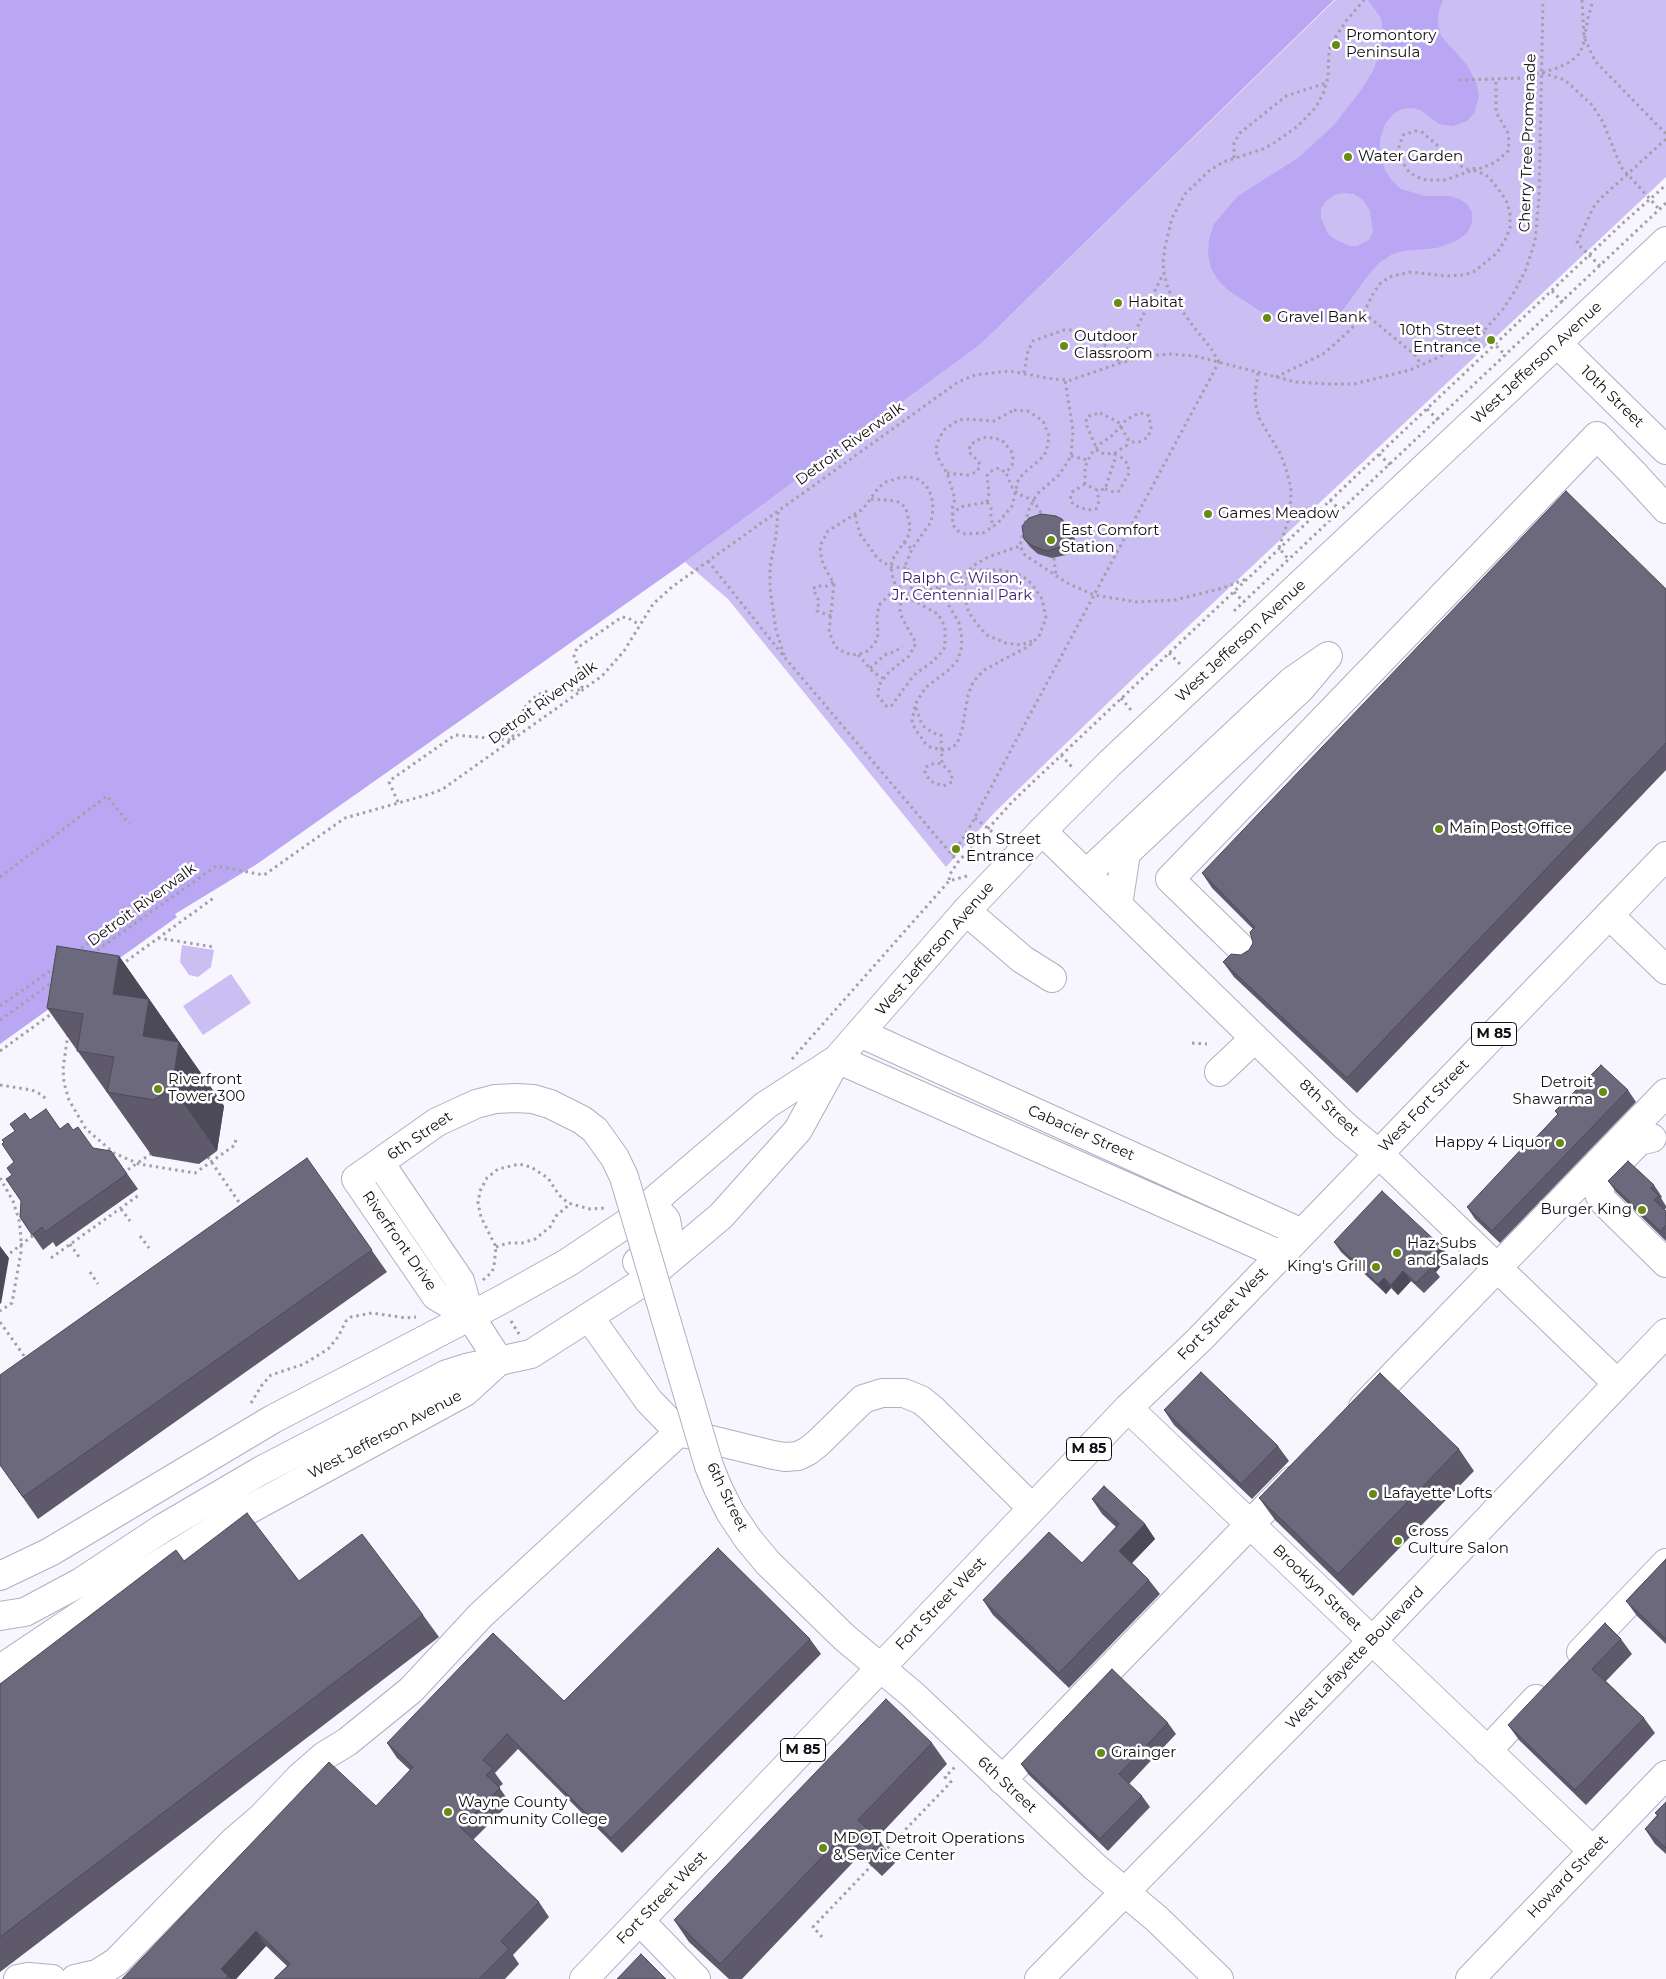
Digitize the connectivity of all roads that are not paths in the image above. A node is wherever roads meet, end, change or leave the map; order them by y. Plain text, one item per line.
1 (1666, 241) edge
2 (1558, 344) junction
3 (1666, 450) edge
4 (1635, 475) junction
5 (1666, 498) edge
6 (1666, 510) edge
7 (1328, 656) junction
8 (1373, 669) junction
9 (1042, 831) junction
10 (1666, 856) edge
11 (1086, 874) junction
12 (1118, 905) junction
13 (966, 911) junction
14 (1608, 915) junction
15 (1248, 955) edge
16 (1666, 970) edge
17 (1052, 978) dead end
18 (860, 1033) junction
19 (1255, 1038) junction
20 (837, 1059) junction
21 (1218, 1072) dead end
22 (1666, 1093) edge
23 (1652, 1138) dead end
24 (1379, 1154) junction
25 (380, 1163) junction
26 (356, 1179) joint
27 (621, 1214) junction
28 (1302, 1233) junction
29 (1281, 1254) junction
30 (1666, 1263) edge
31 (1498, 1268) junction
32 (470, 1316) junction
33 (589, 1317) junction
34 (1666, 1333) edge
35 (552, 1340) junction
36 (499, 1361) junction
37 (1617, 1383) junction
38 (1128, 1408) junction
39 (1344, 1427) edge
40 (679, 1432) junction
41 (1309, 1463) edge
42 (1032, 1508) junction
43 (1250, 1524) junction
44 (1666, 1563) edge
45 (0, 1576) edge
46 (0, 1616) edge
47 (1372, 1641) junction
48 (880, 1668) junction
49 (0, 1669) edge
50 (1487, 1751) junction
51 (1666, 1775) edge
52 (1002, 1780) junction
53 (1592, 1851) junction
54 (1125, 1892) junction
55 (640, 1921) junction
56 (18, 1979) edge
57 (52, 1979) edge
58 (75, 1979) edge
59 (584, 1979) edge
60 (696, 1979) edge
61 (1039, 1979) edge
62 (1219, 1979) edge
63 (1470, 1979) edge

1 - 2 main road, West Jefferson Avenue
2 - 3 main road, 10th Street
2 - 9 main road, West Jefferson Avenue
4 - 5 main road
4 - 6 main road
4 - 8 main road
7 - 8 main road
7 - 11 main road
7 - 12 main road
8 - 15 main road
9 - 11 main road, 8th Street
9 - 13 main road, West Jefferson Avenue
10 - 14 main road, M 85
11 - 12 main road, 8th Street
12 - 19 main road, 8th Street
13 - 17 main road
13 - 18 main road, West Jefferson Avenue
14 - 16 main road
14 - 24 main road, West Fort Street / M 85
18 - 20 main road, West Jefferson Avenue
18 - 28 main road, Cabacier Street
19 - 21 main road
19 - 24 main road, 8th Street
20 - 27 main road, West Jefferson Avenue
20 - 29 main road, Cabacier Street
20 - 33 main road, West Jefferson Avenue
22 - 31 main road
23 - 30 main road
24 - 28 main road, West Fort Street / M 85
24 - 31 main road, 8th Street
25 - 26 main road, 6th Street
25 - 32 main road, Riverfront Drive
25 - 48 main road, 6th Street, bridge
26 - 32 main road, Riverfront Drive
27 - 32 main road, West Jefferson Avenue
27 - 35 main road
28 - 29 main road, Fort Street West / M 85
29 - 38 main road, Fort Street West / M 85
31 - 37 main road, 8th Street
31 - 39 main road
32 - 36 main road, Riverfront Drive
32 - 45 main road, West Jefferson Avenue
33 - 35 main road, West Jefferson Avenue
33 - 40 main road
34 - 37 main road, West Lafayette Boulevard
35 - 36 main road, West Jefferson Avenue
36 - 46 main road
36 - 49 main road, West Jefferson Avenue
37 - 47 main road, West Lafayette Boulevard
38 - 42 main road, Fort Street West / M 85
38 - 43 main road, Brooklyn Street
40 - 42 main road
40 - 58 main road
41 - 43 main road
42 - 48 main road, Fort Street West / M 85
43 - 47 main road, Brooklyn Street
43 - 52 main road
44 - 50 main road
47 - 50 main road, Brooklyn Street
47 - 54 main road, West Lafayette Boulevard
48 - 52 main road, 6th Street
48 - 55 main road, Fort Street West / M 85
50 - 53 main road, Brooklyn Street
51 - 53 main road, Howard Street
52 - 54 main road, 6th Street
53 - 63 main road, Howard Street
54 - 61 main road, West Lafayette Boulevard
54 - 62 main road, 6th Street
55 - 59 main road, Fort Street West / M 85
55 - 60 main road
56 - 57 main road

